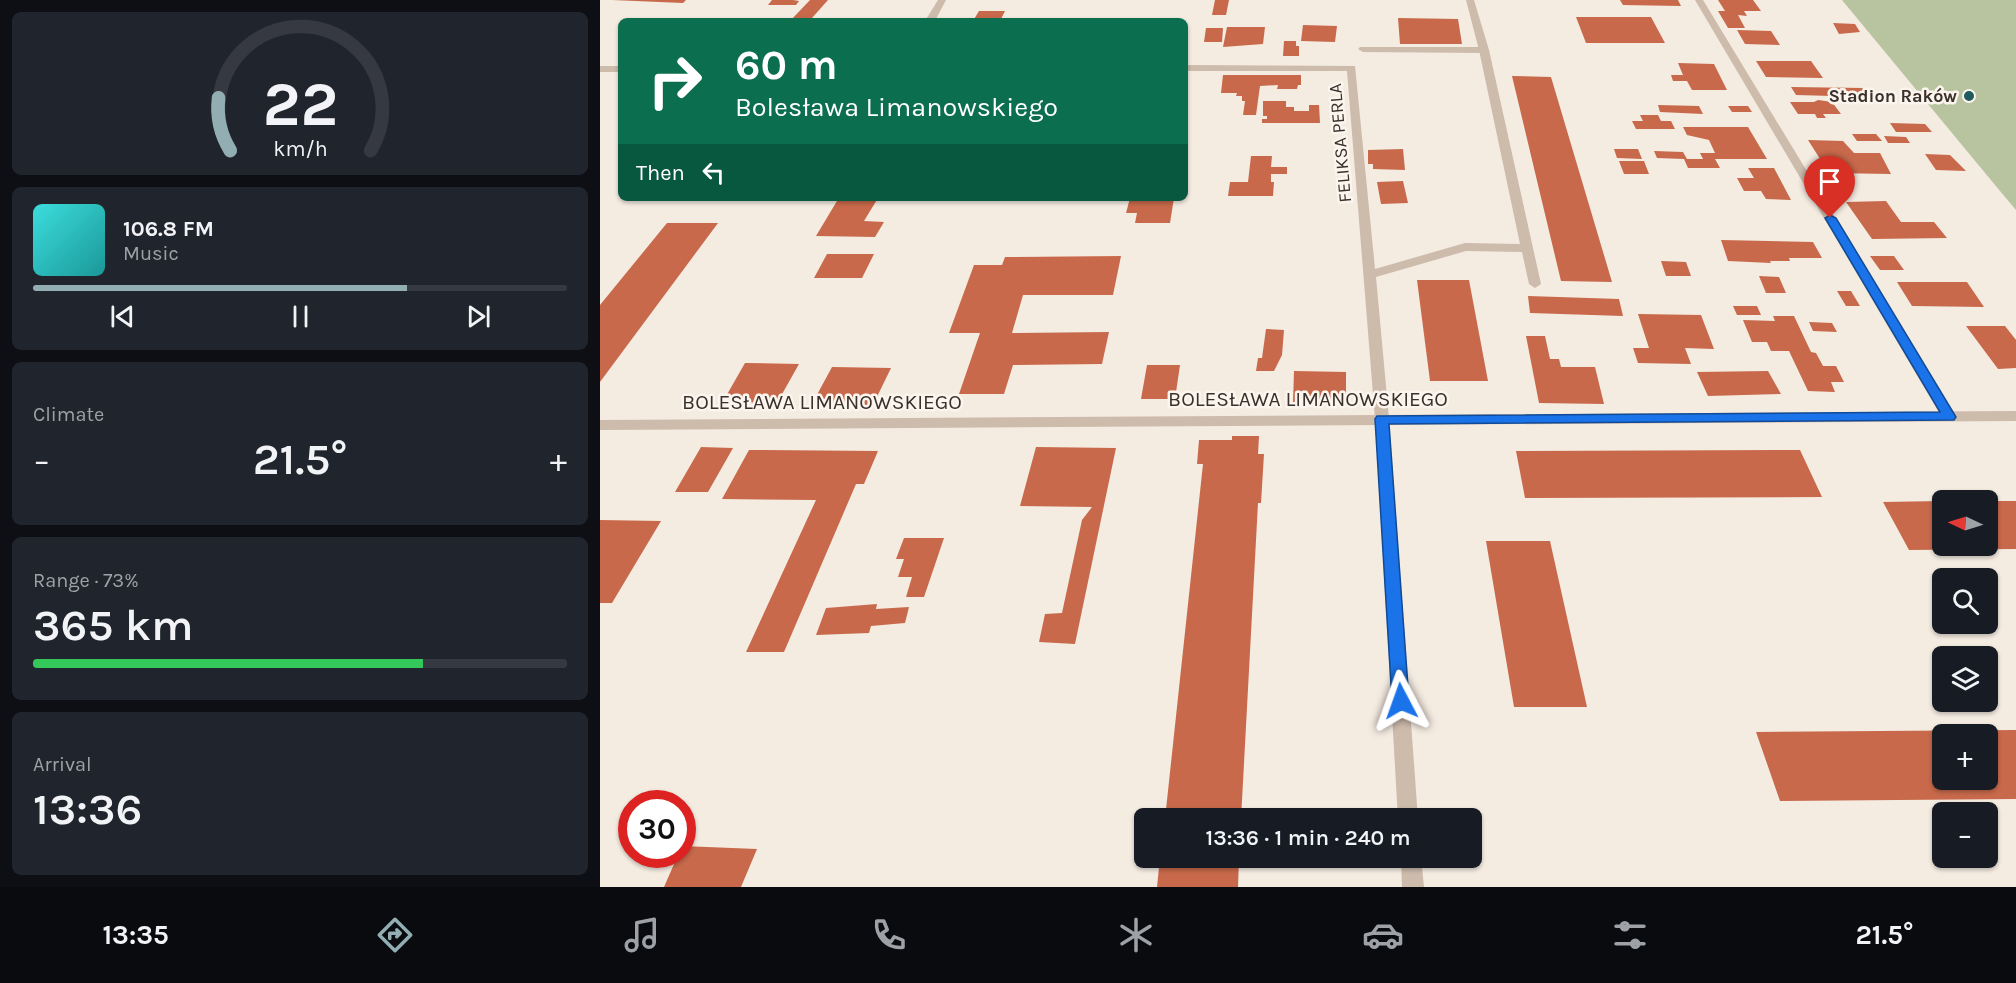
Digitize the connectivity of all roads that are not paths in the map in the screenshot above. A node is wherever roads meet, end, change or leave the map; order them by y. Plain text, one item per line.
1 (942, 0) edge
2 (1470, 0) edge
3 (1699, 0) edge
4 (932, 18) edge
5 (1363, 49) dead end
6 (1484, 50) junction
7 (1188, 68) edge
8 (600, 69) edge
9 (618, 69) edge
10 (1528, 248) junction
11 (1369, 275) junction
12 (1535, 284) dead end
13 (2016, 416) edge
14 (1949, 417) junction
15 (1382, 419) junction
16 (600, 425) edge
17 (1407, 808) edge
18 (1412, 868) edge
19 (1413, 887) edge

1 - 4 street
2 - 6 street
3 - 14 street
5 - 6 street
6 - 10 street
7 - 11 street, FELIKSA PERLA
8 - 9 street
10 - 11 street
10 - 12 street
11 - 15 street, FELIKSA PERLA
13 - 14 street, BOLESŁAWA LIMANOWSKIEGO
14 - 15 street, BOLESŁAWA LIMANOWSKIEGO
15 - 16 street, BOLESŁAWA LIMANOWSKIEGO
15 - 17 street, FELIKSA PERLA
18 - 19 street

